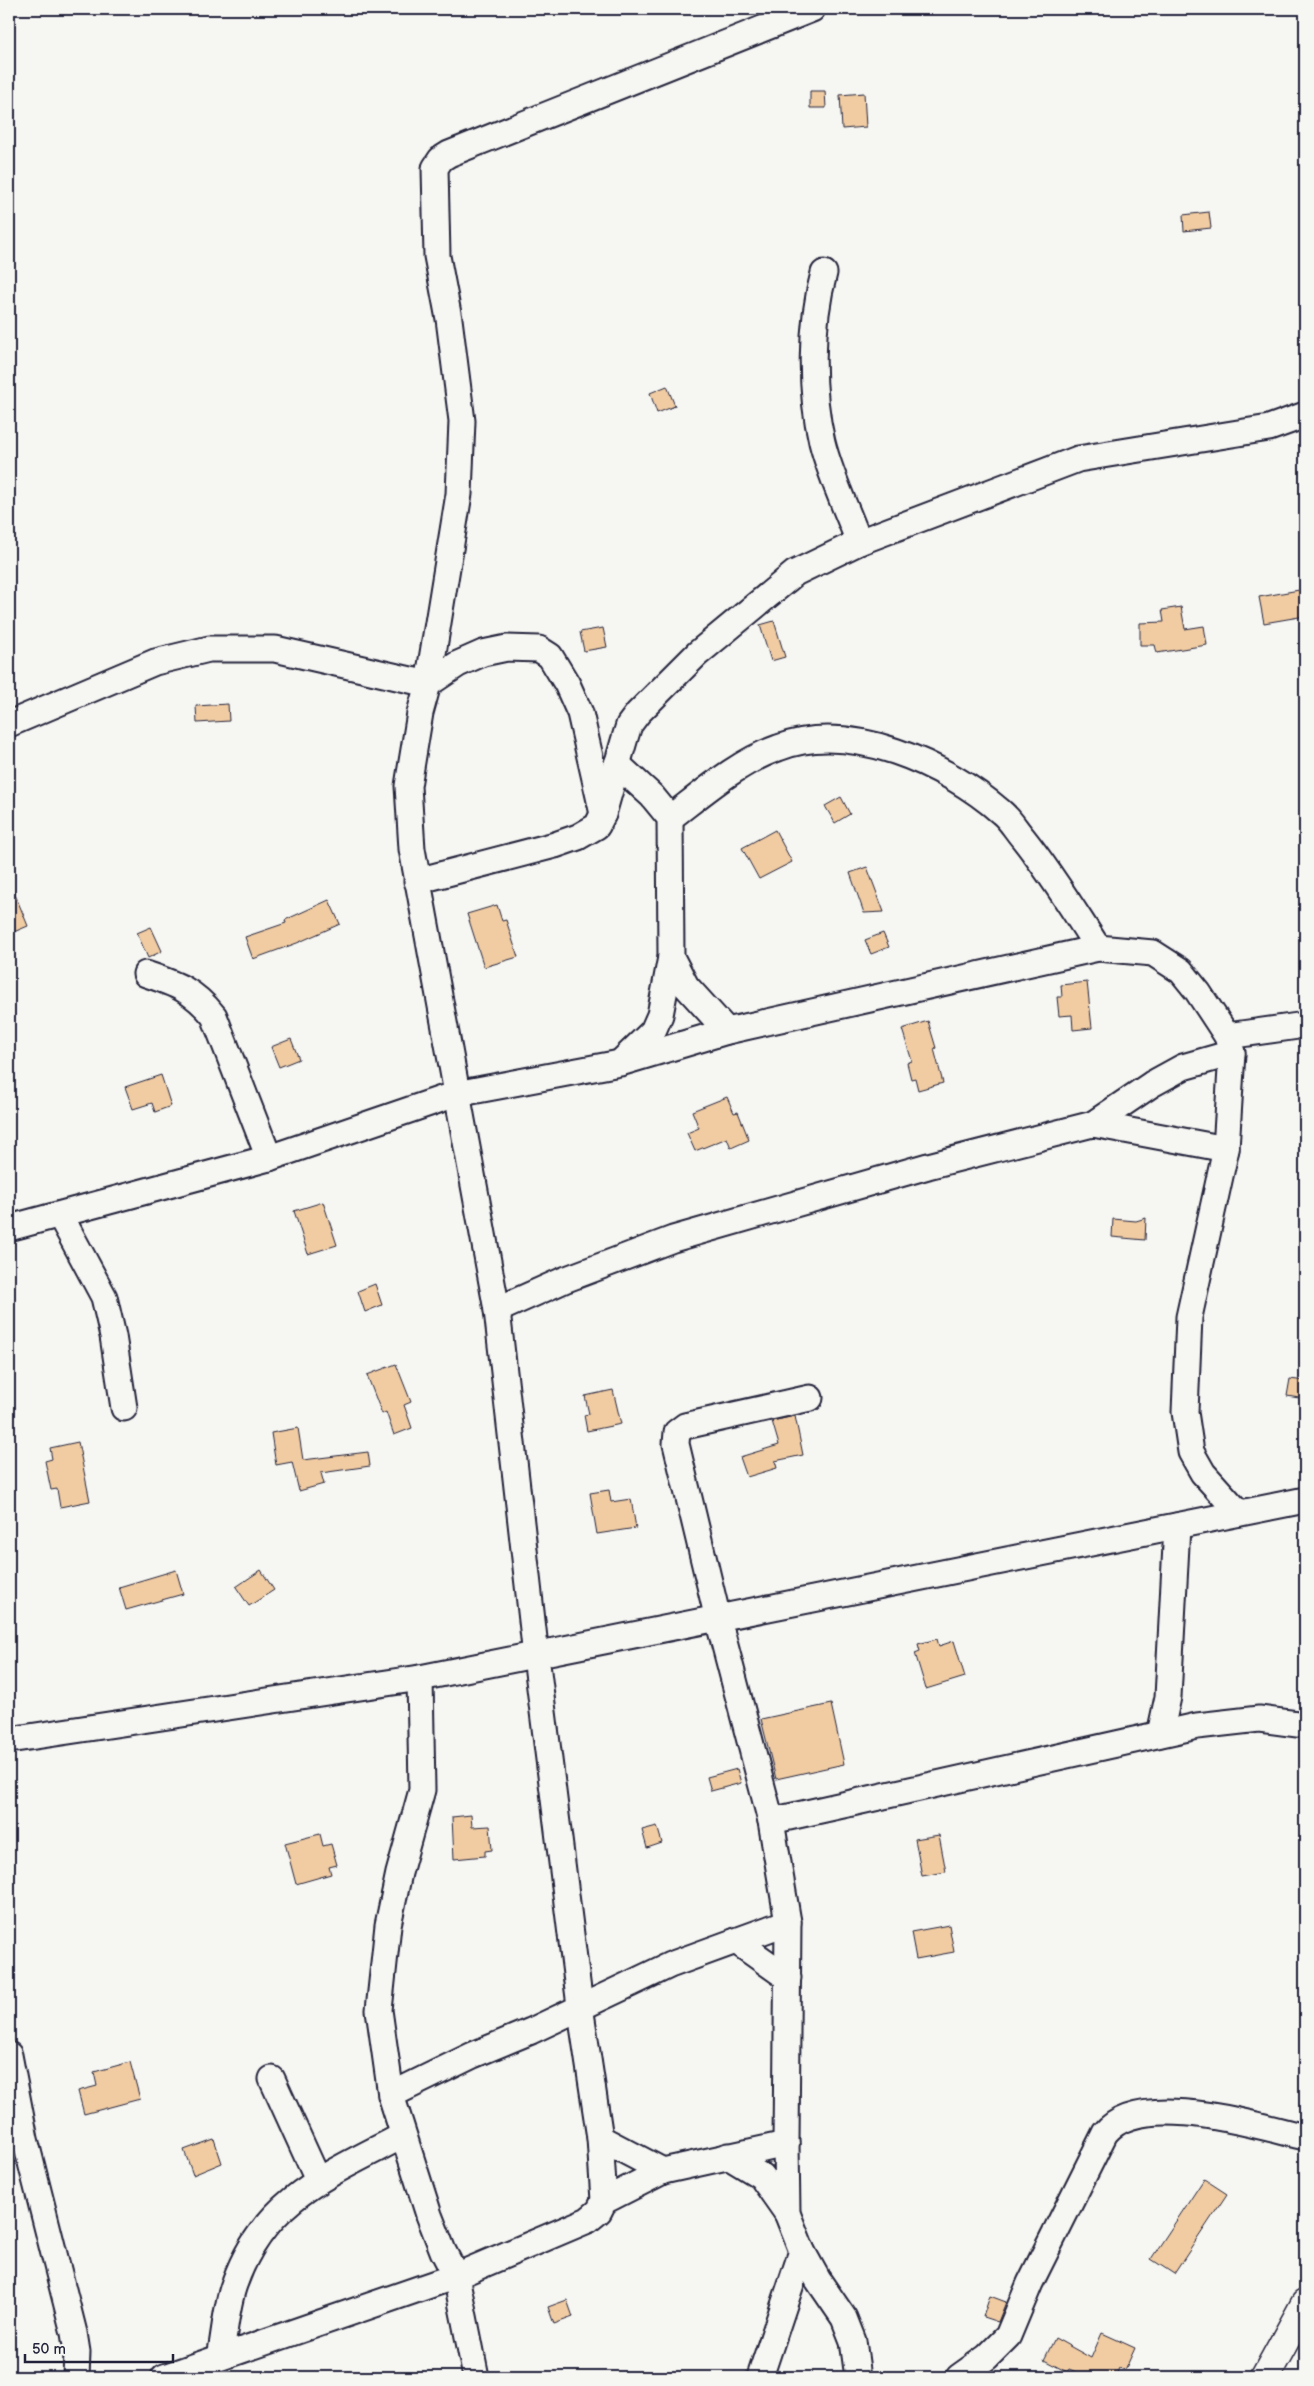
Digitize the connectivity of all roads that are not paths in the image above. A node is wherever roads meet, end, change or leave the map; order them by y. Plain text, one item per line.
1 (812, 9) edge
2 (824, 273) dead end
3 (1305, 415) edge
4 (859, 542) junction
5 (428, 684) junction
6 (9, 724) edge
7 (617, 764) junction
8 (603, 814) junction
9 (670, 818) junction
10 (417, 881) junction
11 (1098, 948) junction
12 (672, 957) junction
13 (146, 974) dead end
14 (1305, 1025) edge
15 (727, 1031) junction
16 (1229, 1044) junction
17 (620, 1064) junction
18 (456, 1094) junction
19 (1094, 1124) junction
20 (1226, 1149) junction
21 (269, 1158) junction
22 (60, 1215) junction
23 (9, 1228) edge
24 (497, 1310) junction
25 (810, 1398) dead end
26 (124, 1408) dead end
27 (1305, 1500) edge
28 (1239, 1513) junction
29 (1177, 1526) junction
30 (718, 1619) junction
31 (536, 1656) junction
32 (420, 1678) junction
33 (1305, 1725) edge
34 (1160, 1734) junction
35 (9, 1740) edge
36 (771, 1821) junction
37 (788, 1922) junction
38 (736, 1941) junction
39 (788, 1978) junction
40 (580, 2006) junction
41 (9, 2055) edge
42 (272, 2078) dead end
43 (391, 2095) junction
44 (402, 2136) junction
45 (1305, 2137) edge
46 (600, 2138) junction
47 (786, 2144) junction
48 (728, 2156) junction
49 (662, 2171) junction
50 (318, 2180) junction
51 (604, 2201) junction
52 (787, 2213) junction
53 (802, 2252) junction
54 (456, 2276) junction
55 (1305, 2304) edge
56 (220, 2357) junction
57 (70, 2375) edge
58 (164, 2377) edge
59 (476, 2377) edge
60 (760, 2377) edge
61 (858, 2377) edge
62 (959, 2377) edge
63 (1265, 2377) edge

1 - 5 street
2 - 4 street
3 - 4 street
4 - 7 street
5 - 6 street
5 - 8 street
5 - 10 street
7 - 8 street
7 - 9 street
8 - 10 street
9 - 11 street
9 - 12 street
10 - 18 street
11 - 15 street
11 - 16 street
12 - 15 street
12 - 17 street
13 - 21 street
14 - 16 street
15 - 17 street
16 - 19 street
16 - 20 street
17 - 18 street
18 - 21 street
18 - 24 street
19 - 20 street
19 - 24 street
20 - 28 street
21 - 22 street
22 - 23 street
22 - 26 street
24 - 31 street
25 - 30 street
27 - 28 street
28 - 29 street
29 - 30 street
29 - 34 street
30 - 31 street
30 - 36 street
31 - 32 street
31 - 40 street
32 - 35 street
32 - 43 street
33 - 34 street
34 - 36 street
36 - 37 street
37 - 38 street
37 - 39 street
38 - 39 street
38 - 40 street
39 - 47 street
40 - 43 street
40 - 46 street
41 - 57 street
42 - 50 street
43 - 44 street
44 - 50 street
44 - 54 street
45 - 62 street
46 - 49 street
46 - 51 street
47 - 48 street
47 - 52 street
48 - 49 street
48 - 52 street
49 - 51 street
50 - 56 street
51 - 54 street
52 - 53 street
53 - 60 street
53 - 61 street
54 - 56 street
54 - 59 street
55 - 63 main road
56 - 58 street

